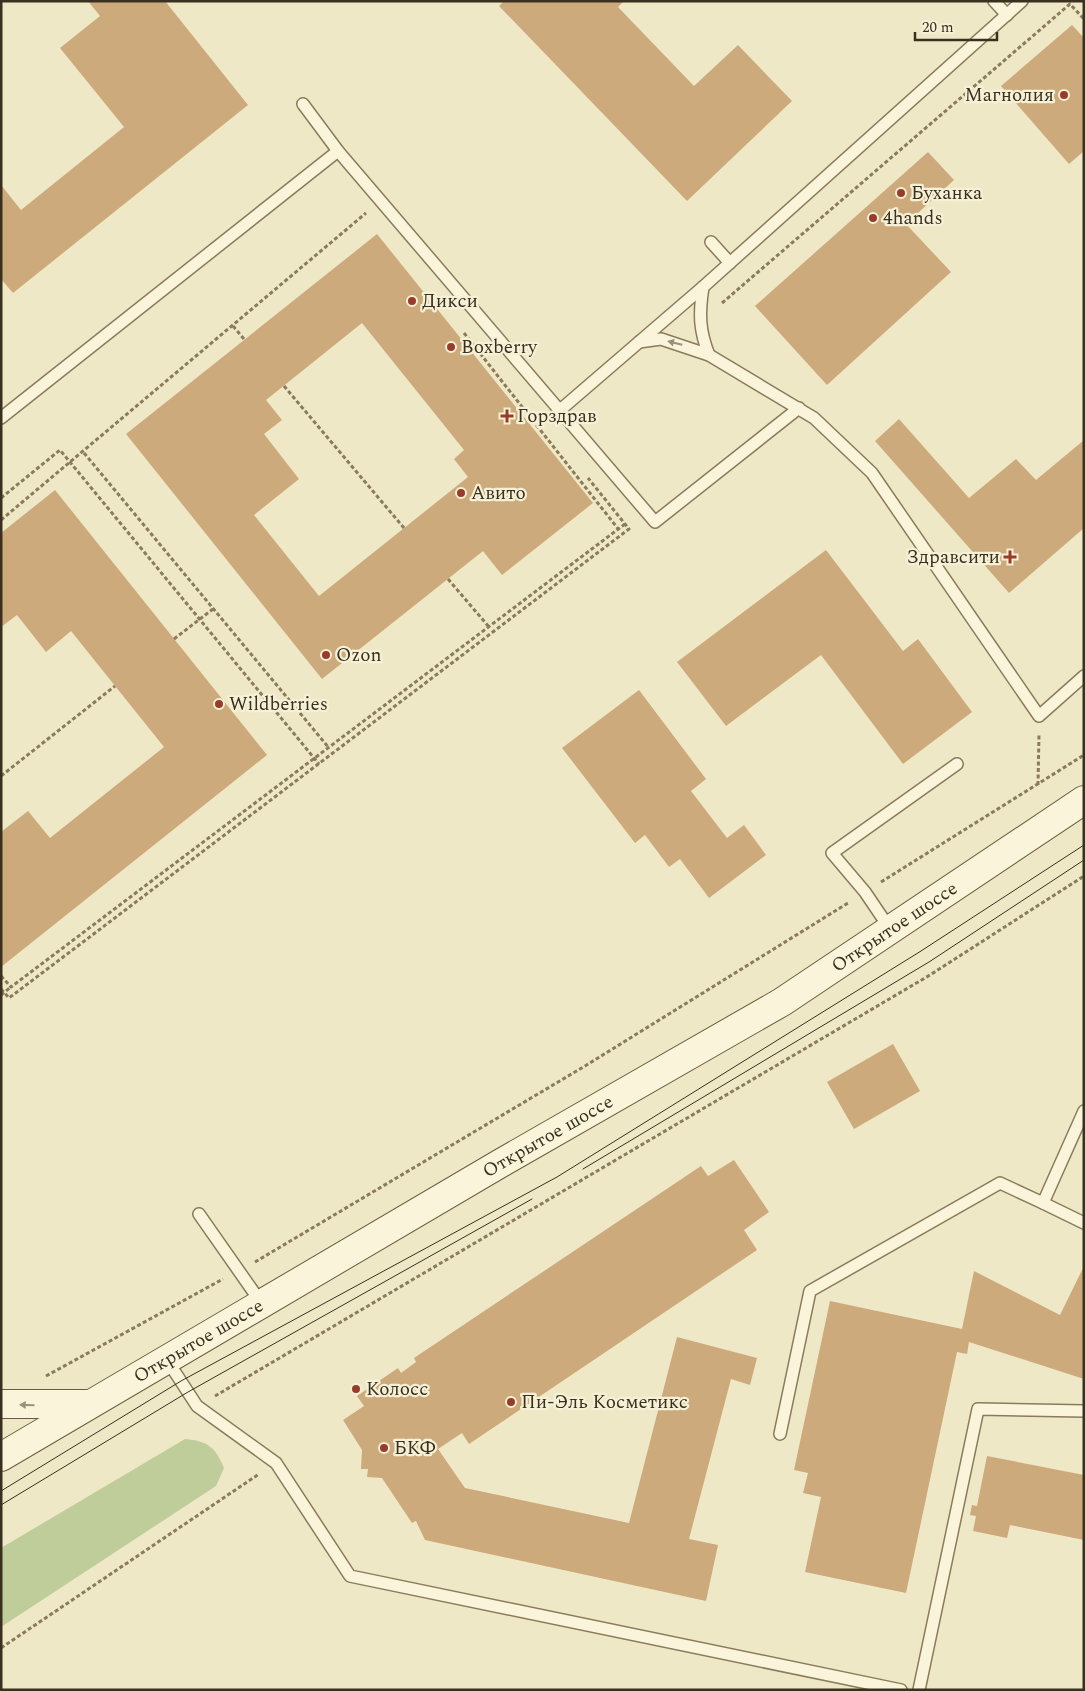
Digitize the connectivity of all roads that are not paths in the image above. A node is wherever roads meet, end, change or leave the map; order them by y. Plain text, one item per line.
1 (994, 1) edge
2 (1022, 1) edge
3 (1007, 15) junction
4 (304, 104) dead end
5 (338, 151) junction
6 (711, 242) dead end
7 (730, 263) junction
8 (703, 287) junction
9 (639, 342) junction
10 (710, 355) junction
11 (799, 408) junction
12 (559, 411) junction
13 (1, 418) edge
14 (1084, 676) edge
15 (957, 764) dead end
16 (1084, 800) edge
17 (891, 931) junction
18 (1084, 1111) edge
19 (1043, 1203) junction
20 (199, 1214) dead end
21 (1084, 1224) edge
22 (262, 1304) junction
23 (167, 1360) junction
24 (1, 1404) edge
25 (88, 1404) junction
26 (1084, 1411) edge
27 (780, 1434) dead end
28 (1, 1457) edge
29 (901, 1690) edge
30 (919, 1690) edge

1 - 3 lane
2 - 3 lane
3 - 7 lane
4 - 5 lane
5 - 12 lane
5 - 13 lane
6 - 7 lane
7 - 8 lane
8 - 9 lane
8 - 10 lane
10 -> 9 lane
9 - 12 lane
10 - 11 lane
11 - 12 lane
11 - 14 lane
15 - 17 lane
16 - 17 main road, Открытое шоссе
17 - 22 main road, Открытое шоссе
18 - 19 lane
19 - 21 lane
19 - 27 lane
20 - 22 lane
22 - 23 main road, Открытое шоссе
23 - 25 main road, Открытое шоссе
23 - 29 lane
25 -> 24 main road
25 - 28 main road, Открытое шоссе
26 - 30 lane

